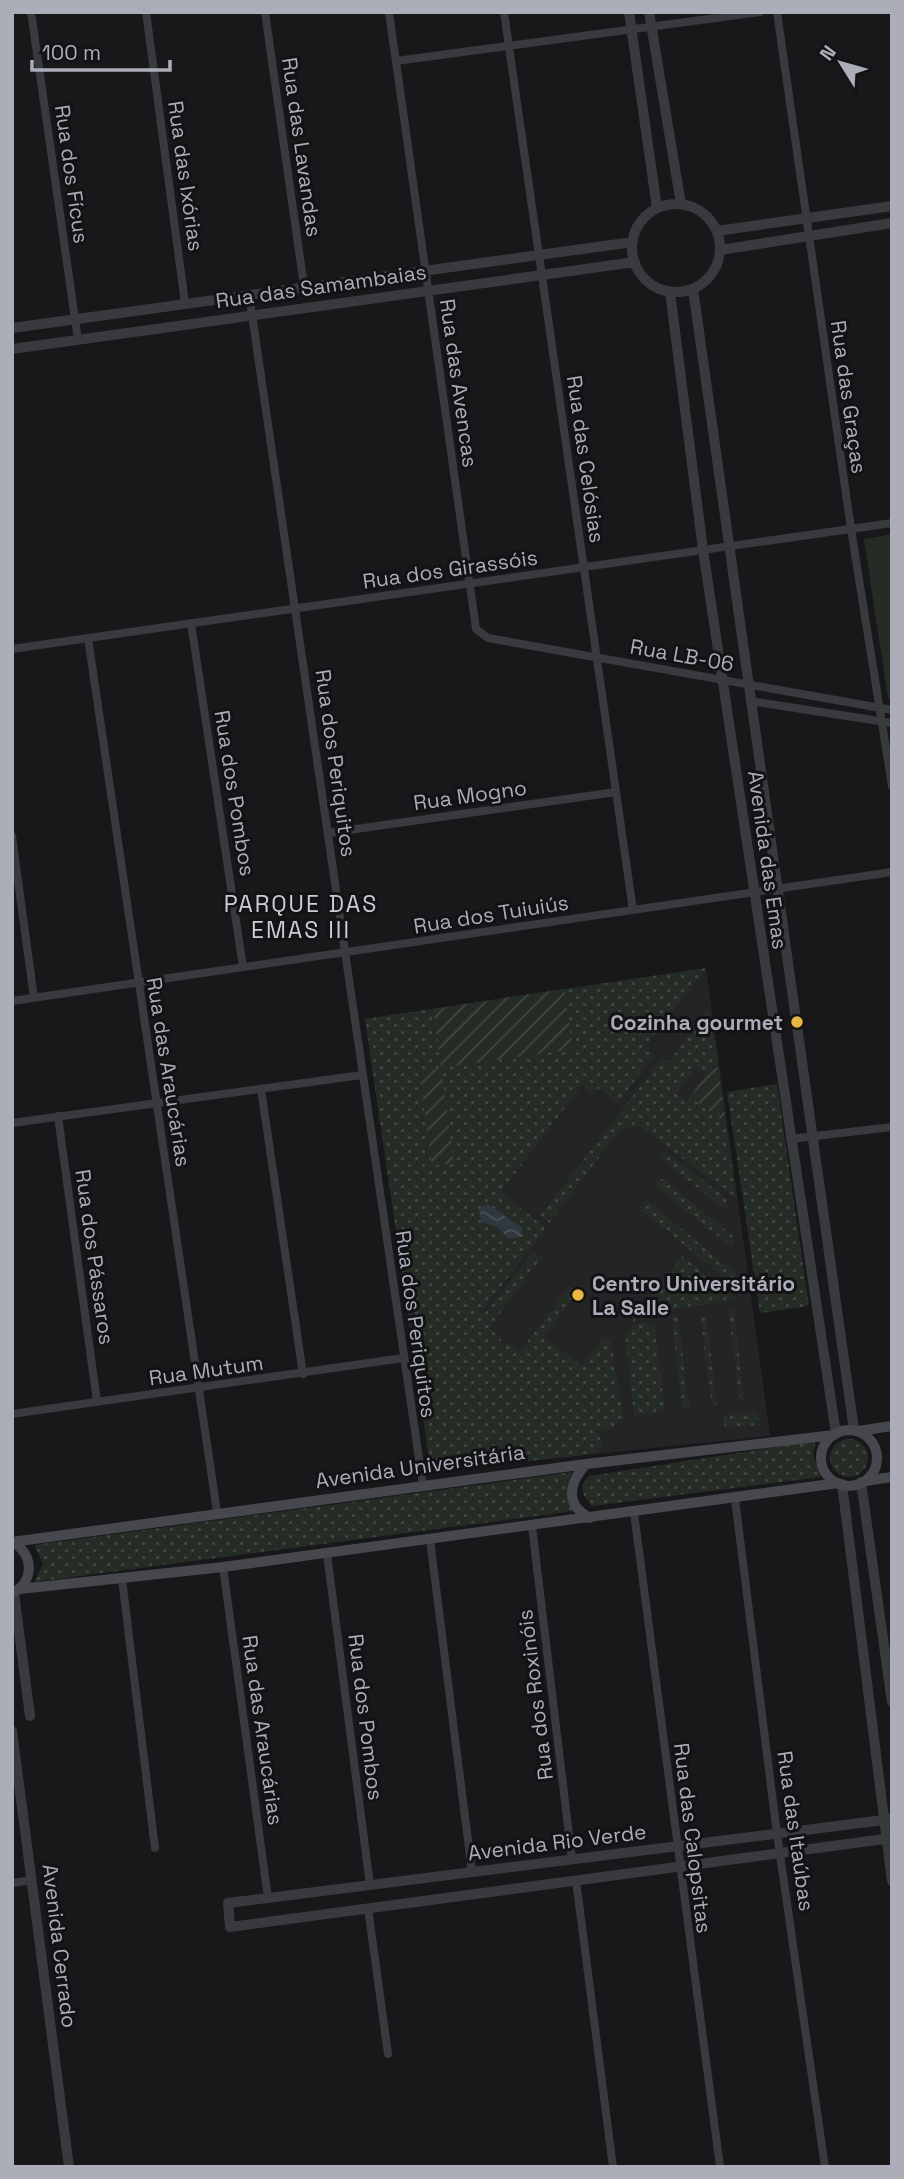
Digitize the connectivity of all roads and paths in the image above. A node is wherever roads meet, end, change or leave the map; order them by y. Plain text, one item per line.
1 (31, 12) edge
2 (146, 12) edge
3 (265, 12) edge
4 (389, 12) edge
5 (504, 12) edge
6 (629, 12) edge
7 (649, 12) edge
8 (760, 12) edge
9 (778, 12) edge
10 (650, 27) junction
11 (631, 30) junction
12 (509, 46) junction
13 (396, 61) junction
14 (681, 204) junction
15 (892, 206) edge
16 (657, 208) junction
17 (807, 218) junction
18 (892, 223) edge
19 (717, 231) junction
20 (808, 234) junction
21 (633, 242) junction
22 (720, 250) junction
23 (539, 253) junction
24 (635, 262) junction
25 (426, 270) junction
26 (542, 273) junction
27 (304, 286) junction
28 (693, 289) junction
29 (428, 290) junction
30 (670, 292) junction
31 (249, 294) junction
32 (185, 303) junction
33 (252, 316) junction
34 (75, 319) junction
35 (12, 328) edge
36 (78, 340) junction
37 (12, 349) edge
38 (892, 523) edge
39 (851, 529) junction
40 (732, 546) junction
41 (703, 550) junction
42 (584, 567) junction
43 (471, 584) junction
44 (296, 608) junction
45 (191, 623) junction
46 (479, 633) joint
47 (88, 638) junction
48 (12, 649) edge
49 (598, 658) junction
50 (722, 680) junction
51 (748, 685) junction
52 (750, 701) junction
53 (880, 707) junction
54 (892, 710) edge
55 (887, 723) edge
56 (892, 786) edge
57 (616, 792) junction
58 (328, 833) junction
59 (12, 836) edge
60 (892, 872) edge
61 (779, 889) junction
62 (752, 893) junction
63 (633, 910) junction
64 (347, 953) junction
65 (243, 967) junction
66 (138, 982) junction
67 (34, 998) junction
68 (12, 1001) edge
69 (362, 1075) junction
70 (261, 1089) junction
71 (157, 1101) junction
72 (58, 1116) junction
73 (12, 1123) edge
74 (892, 1127) edge
75 (815, 1136) junction
76 (790, 1139) junction
77 (403, 1358) junction
78 (303, 1374) junction
79 (197, 1388) junction
80 (97, 1402) junction
81 (12, 1413) edge
82 (892, 1426) edge
83 (856, 1431) junction
84 (835, 1434) junction
85 (586, 1464) junction
86 (892, 1477) edge
87 (863, 1482) junction
88 (840, 1484) junction
89 (423, 1486) junction
90 (736, 1499) junction
91 (217, 1512) junction
92 (634, 1513) junction
93 (590, 1518) junction
94 (531, 1526) junction
95 (429, 1540) junction
96 (12, 1542) edge
97 (327, 1553) junction
98 (223, 1567) junction
99 (122, 1579) junction
100 (15, 1592) edge
101 (892, 1702) edge
102 (30, 1716) dead end
103 (12, 1731) edge
104 (888, 1820) edge
105 (777, 1834) junction
106 (889, 1838) edge
107 (676, 1846) junction
108 (155, 1848) dead end
109 (780, 1853) junction
110 (572, 1860) junction
111 (679, 1866) junction
112 (472, 1872) junction
113 (32, 1880) junction
114 (576, 1880) junction
115 (892, 1881) edge
116 (12, 1883) edge
117 (370, 1885) junction
118 (268, 1898) junction
119 (368, 1908) junction
120 (388, 2054) dead end
121 (69, 2167) edge
122 (613, 2167) edge
123 (720, 2167) edge
124 (825, 2167) edge

1 - 34 street, Rua dos Fícus
2 - 32 street, Rua das Ixórias
3 - 27 street, Rua das Lavandas
4 - 13 street, Rua das Avencas
5 - 12 street, Rua das Celósias
6 - 11 street
7 - 10 street
8 - 10 street
9 - 17 street, Rua das Graças
10 - 11 street
10 - 14 street
11 - 12 street
11 - 16 street
12 - 13 street
12 - 23 street, Rua das Celósias
13 - 25 street, Rua das Avencas
14 - 16 street
14 - 19 street
15 - 17 street
16 - 21 street
17 - 19 street
17 - 20 street, Rua das Graças
18 - 20 street
19 - 22 street
20 - 22 street
20 - 39 street, Rua das Graças
21 - 23 street, Rua das Samambaias
21 - 24 street
22 - 28 street
23 - 25 street, Rua das Samambaias
23 - 26 street, Rua das Celósias
24 - 26 street, Rua das Samambaias
24 - 30 street
25 - 27 street, Rua das Samambaias
25 - 29 street, Rua das Avencas
26 - 29 street, Rua das Samambaias
26 - 42 street, Rua das Celósias
27 - 31 street, Rua das Samambaias
28 - 30 street
28 - 40 street, Avenida das Emas
29 - 33 street, Rua das Samambaias
29 - 43 street, Rua das Avencas
30 - 41 street, Avenida das Emas
31 - 32 street, Rua das Samambaias
31 - 33 street, Rua dos Periquitos
32 - 34 street, Rua das Samambaias
33 - 36 street, Rua das Samambaias
33 - 44 street, Rua dos Periquitos
34 - 35 street, Rua das Samambaias
34 - 36 street, Rua dos Fícus
36 - 37 street, Rua das Samambaias
38 - 39 street, Rua dos Girassóis
39 - 40 street, Rua dos Girassóis
39 - 53 street, Rua das Graças
40 - 41 street, Rua dos Girassóis
40 - 51 street, Avenida das Emas
41 - 42 street, Rua dos Girassóis
41 - 50 street, Avenida das Emas
42 - 43 street, Rua dos Girassóis
42 - 49 street, Rua das Celósias
43 - 44 street, Rua dos Girassóis
43 - 46 street, Rua das Avencas
44 - 45 street, Rua dos Girassóis
44 - 58 street, Rua dos Periquitos
45 - 47 street, Rua dos Girassóis
45 - 65 street, Rua dos Pombos
46 - 49 street, Rua LB-06
47 - 48 street, Rua dos Girassóis
47 - 66 street, Rua das Araucárias
49 - 50 street, Rua LB-06
49 - 57 street, Rua das Celósias
50 - 51 street, Rua LB-06
50 - 62 street, Avenida das Emas
51 - 52 street, Avenida das Emas
51 - 53 street, Rua LB-06
52 - 55 street, Rua LB-06
52 - 61 street, Avenida das Emas
53 - 54 street, Rua LB-06
53 - 55 street, Rua das Graças
55 - 56 street, Rua das Graças
57 - 58 street, Rua Mogno
57 - 63 street, Rua das Celósias
58 - 64 street, Rua dos Periquitos
59 - 67 street
60 - 61 street, Rua dos Tuiuiús
61 - 62 street, Rua dos Tuiuiús
61 - 75 street, Avenida das Emas
62 - 63 street, Rua dos Tuiuiús
62 - 76 street, Avenida das Emas
63 - 64 street, Rua dos Tuiuiús
64 - 65 street, Rua dos Tuiuiús
64 - 69 street, Rua dos Periquitos
65 - 66 street, Rua dos Tuiuiús
66 - 67 street, Rua dos Tuiuiús
66 - 71 street, Rua das Araucárias
67 - 68 street, Rua dos Tuiuiús
69 - 70 street
69 - 77 street, Rua dos Periquitos
70 - 71 street
70 - 78 street
71 - 72 street
71 - 79 street, Rua das Araucárias
72 - 73 street
72 - 80 street, Rua dos Pássaros
74 - 75 street
75 - 76 street
75 - 83 street, Avenida das Emas
76 - 84 street, Avenida das Emas
77 - 78 street, Rua Mutum
77 - 89 street, Rua dos Periquitos
78 - 79 street, Rua Mutum
79 - 80 street, Rua Mutum
79 - 91 street, Rua das Araucárias
80 - 81 street, Rua Mutum
82 - 83 main road
83 - 84 main road
83 - 87 main road
84 - 85 main road, Avenida Universitária
84 - 88 main road
85 - 89 main road, Avenida Universitária
85 - 93 main road
86 - 87 main road
87 - 88 main road
87 - 101 street
88 - 90 main road
88 - 104 street
89 - 91 main road, Avenida Universitária
90 - 92 main road
90 - 105 street, Rua das Itaúbas
91 - 96 main road, Avenida Universitária
92 - 93 main road
92 - 107 street, Rua das Calopsitas
93 - 94 main road
94 - 95 main road
94 - 110 street, Rua dos Roxinóis
95 - 97 main road
95 - 112 street
96 - 100 main road
97 - 98 main road
97 - 117 street, Rua dos Pombos
98 - 99 main road
98 - 118 street, Rua das Araucárias
99 - 100 main road
99 - 108 street
100 - 102 street
103 - 113 street, Avenida Cerrado
104 - 105 street, Avenida Rio Verde
104 - 106 street
105 - 107 street, Avenida Rio Verde
105 - 109 street, Rua das Itaúbas
106 - 109 street, Avenida Rio Verde
106 - 115 street
107 - 110 street, Avenida Rio Verde
107 - 111 street, Rua das Calopsitas
109 - 111 street, Avenida Rio Verde
109 - 124 street, Rua das Itaúbas
110 - 112 street, Avenida Rio Verde
111 - 114 street, Avenida Rio Verde
111 - 123 street, Rua das Calopsitas
112 - 117 street, Avenida Rio Verde
113 - 116 street
113 - 121 street, Avenida Cerrado
114 - 119 street, Avenida Rio Verde
114 - 122 street
117 - 118 street, Avenida Rio Verde
118 - 119 street, Avenida Rio Verde
119 - 120 street

